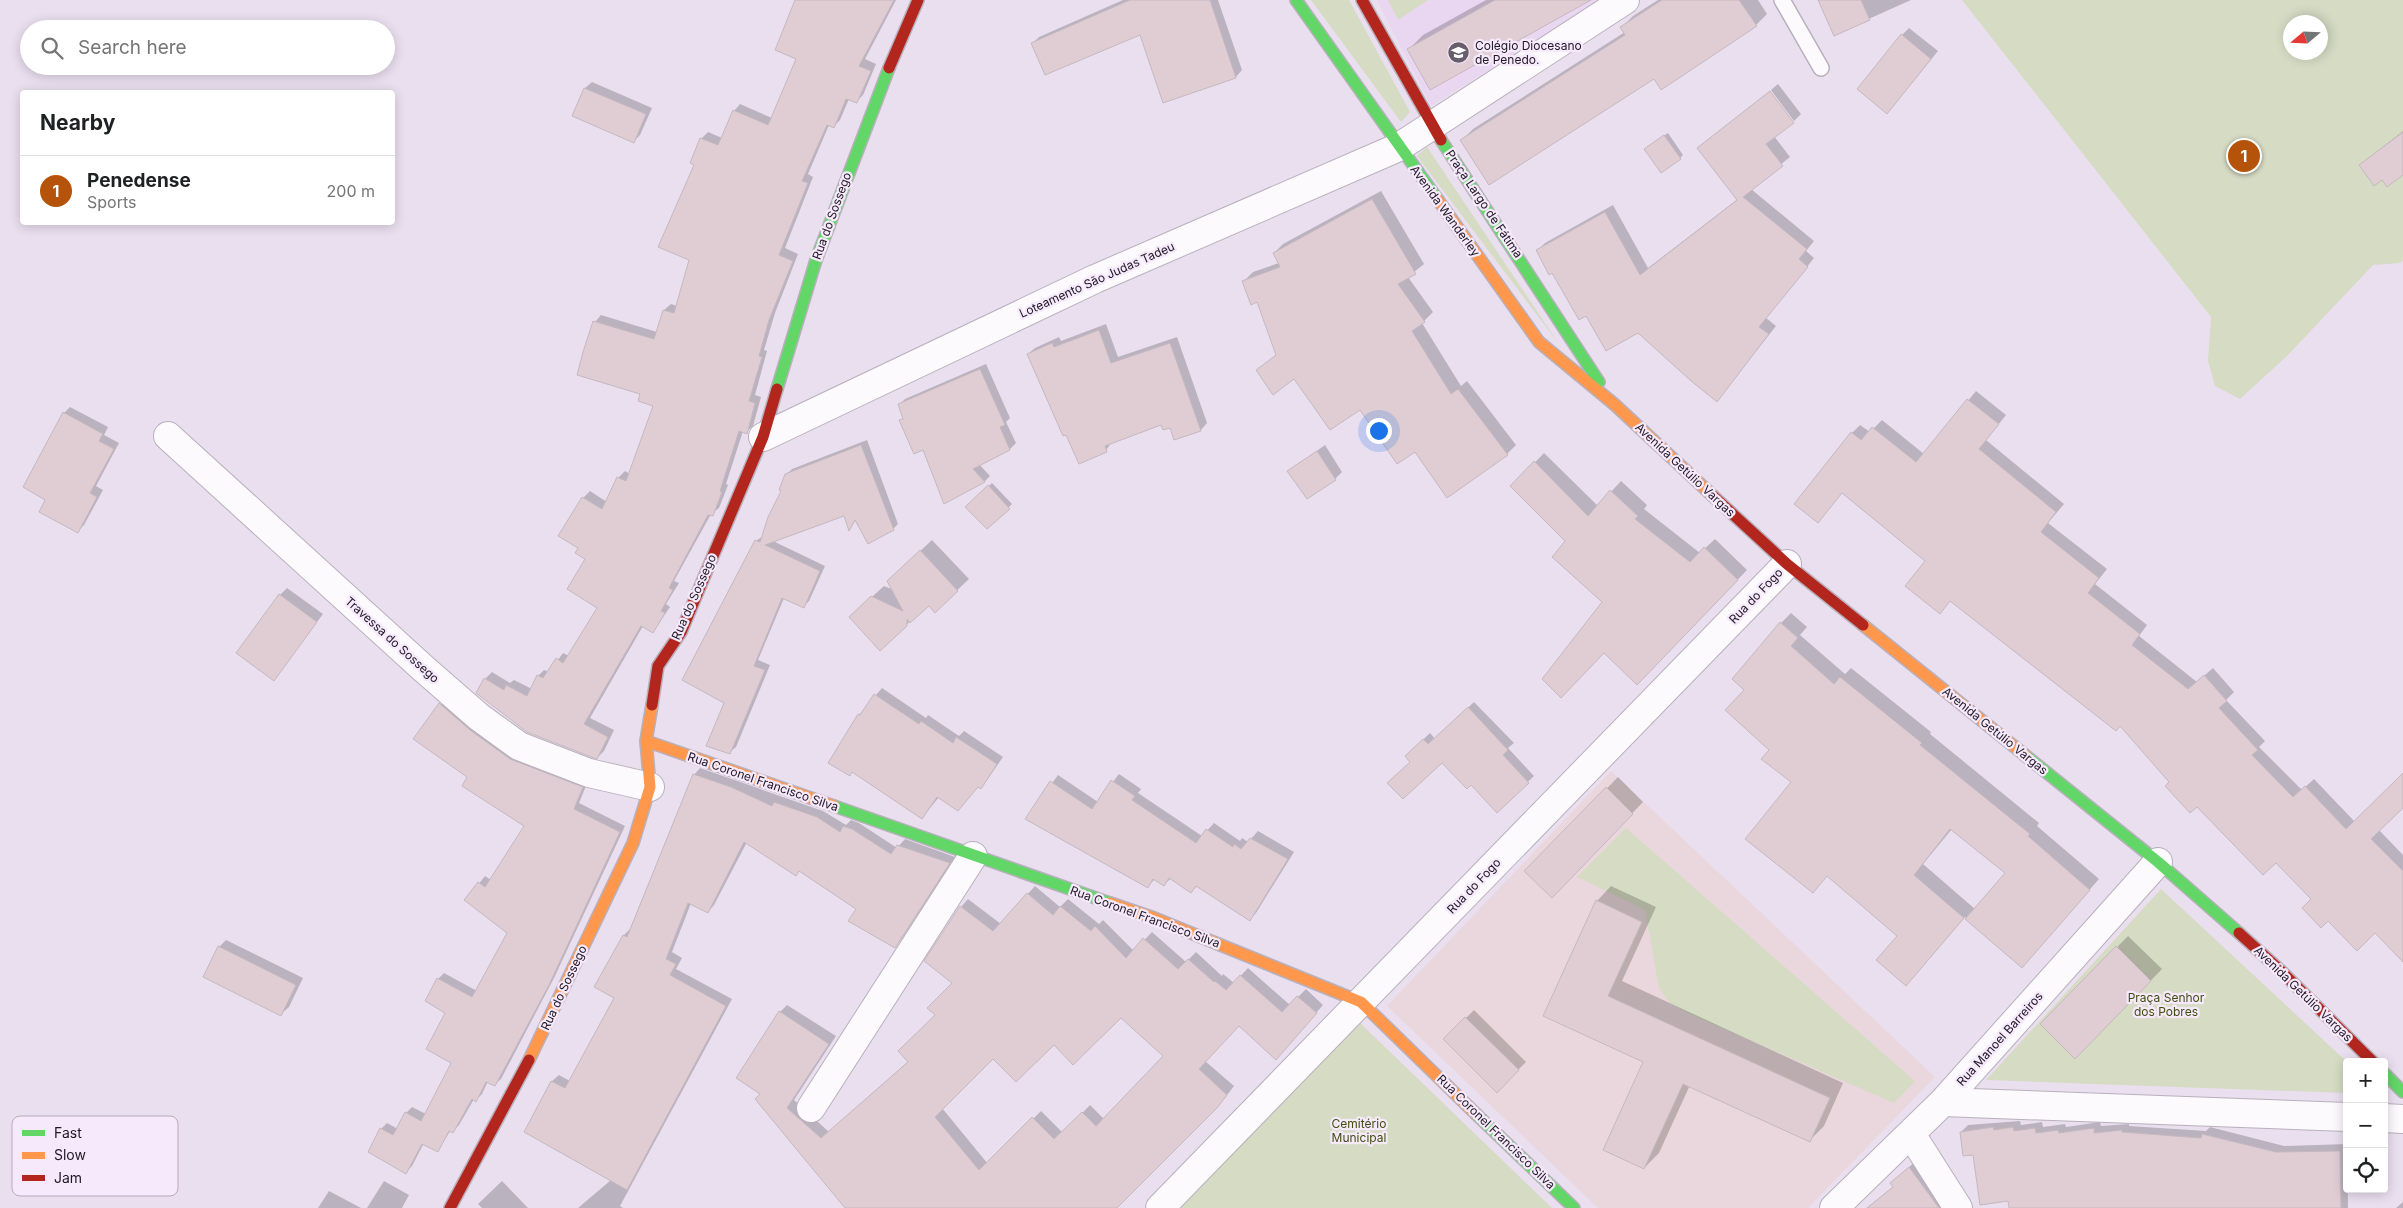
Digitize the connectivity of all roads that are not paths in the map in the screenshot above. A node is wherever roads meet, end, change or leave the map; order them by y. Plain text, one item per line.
1 (918, 0) edge
2 (1296, 0) edge
3 (1362, 0) edge
4 (1625, 0) edge
5 (1782, 0) edge
6 (1820, 68) dead end
7 (1432, 126) junction
8 (1399, 147) junction
9 (1614, 404) junction
10 (168, 436) dead end
11 (763, 437) junction
12 (1787, 564) junction
13 (646, 741) junction
14 (650, 787) junction
15 (973, 856) junction
16 (2158, 862) junction
17 (1361, 1002) junction
18 (2369, 1058) edge
19 (2388, 1077) edge
20 (2403, 1092) edge
21 (1943, 1102) junction
22 (811, 1108) dead end
23 (2343, 1117) edge
24 (2388, 1118) edge
25 (2403, 1119) edge
26 (1911, 1134) junction
27 (450, 1208) edge
28 (1160, 1208) edge
29 (1574, 1208) edge
30 (1834, 1208) edge
31 (1958, 1208) edge

1 - 11 street, Rua do Sossego
2 - 8 street, Avenida Wanderley
3 - 7 street, Praça Largo de Fátima
4 - 7 street, Loteamento São Judas Tadeu
5 - 6 lane
7 - 8 street, Loteamento São Judas Tadeu
7 - 9 street, Praça Largo de Fátima
8 - 9 street, Avenida Wanderley
8 - 11 street, Loteamento São Judas Tadeu
9 - 12 street, Avenida Getúlio Vargas
10 - 14 street, Travessa do Sossego
11 - 13 street, Rua do Sossego
12 - 16 street, Avenida Getúlio Vargas
12 - 17 street, Rua do Fogo
13 - 14 street, Rua do Sossego
13 - 15 street, Rua Coronel Francisco Silva
14 - 27 street, Rua do Sossego
15 - 17 street, Rua Coronel Francisco Silva
15 - 22 street
16 - 18 street, Avenida Getúlio Vargas
16 - 21 street, Rua Manoel Barreiros
17 - 28 street, Rua do Fogo
17 - 29 street, Rua Coronel Francisco Silva
19 - 20 street
21 - 23 street
21 - 26 street, Rua Manoel Barreiros
24 - 25 street
26 - 30 street, Rua Manoel Barreiros
26 - 31 street

